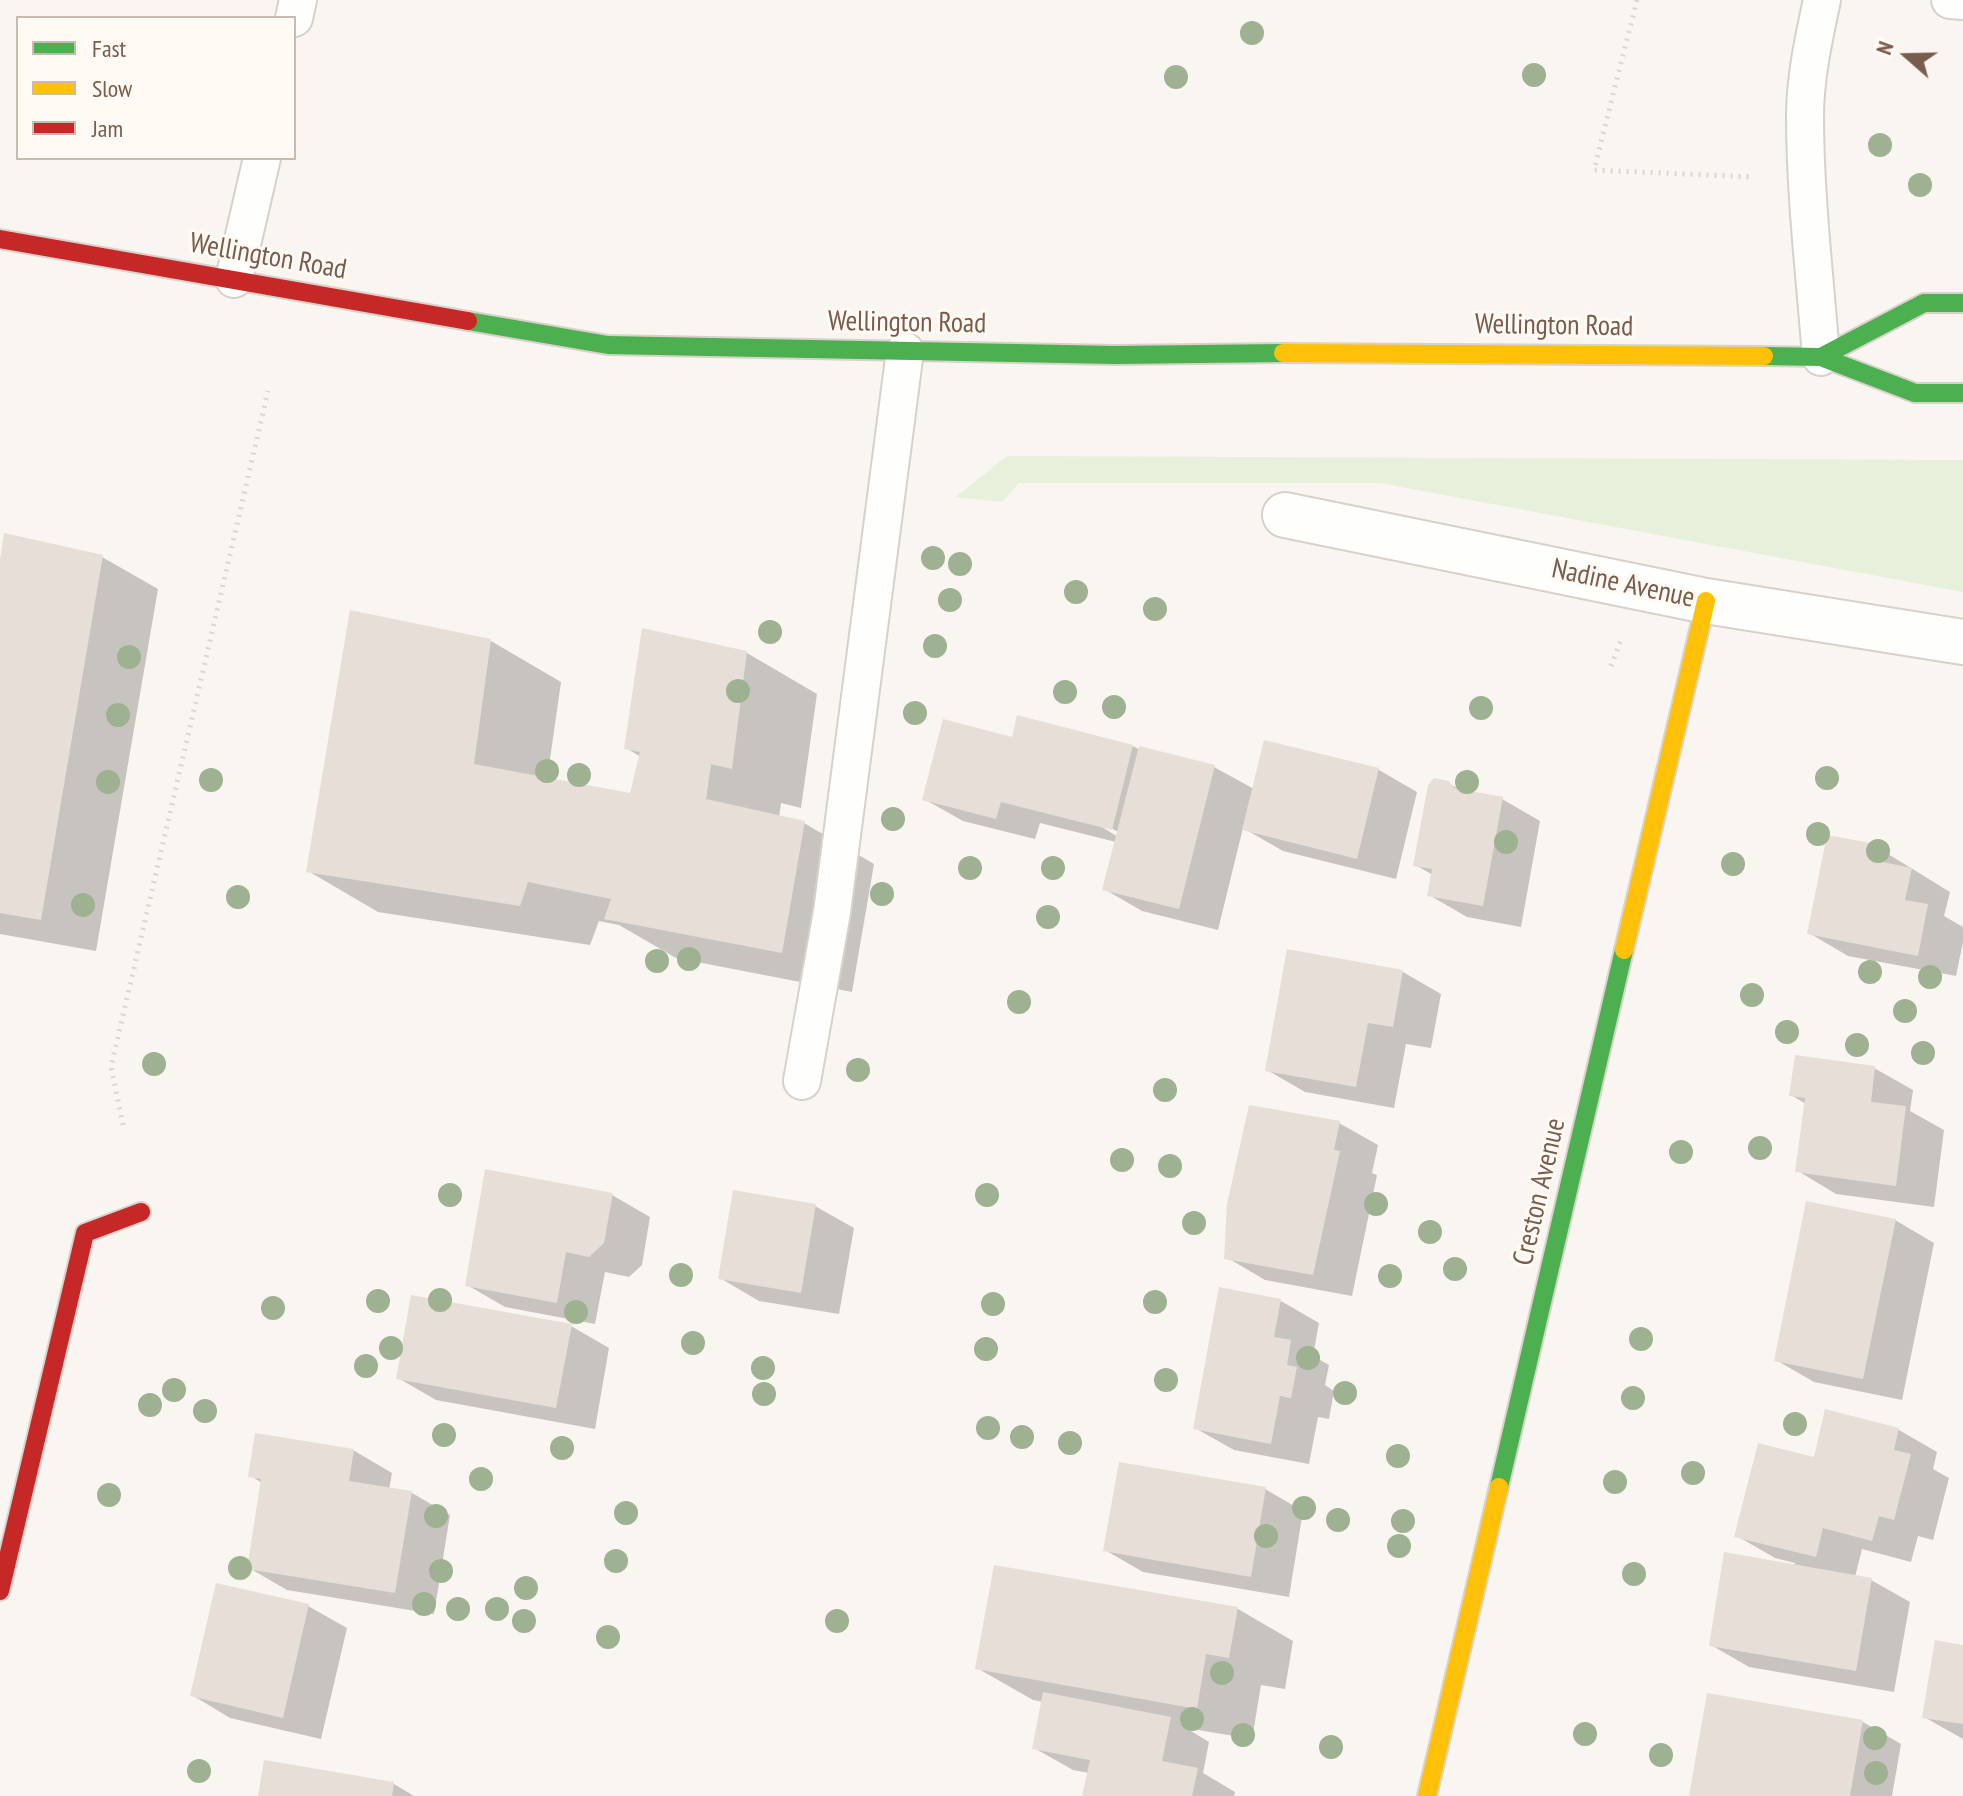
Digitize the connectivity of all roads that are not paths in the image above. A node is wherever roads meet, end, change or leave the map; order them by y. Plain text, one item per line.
1 (1822, 0) edge
2 (1950, 0) edge
3 (1963, 1) edge
4 (262, 160) edge
5 (0, 239) edge
6 (234, 279) junction
7 (1963, 303) edge
8 (905, 351) junction
9 (1821, 357) junction
10 (1963, 393) edge
11 (1285, 515) dead end
12 (1706, 601) junction
13 (1963, 642) edge
14 (802, 1081) dead end
15 (141, 1212) dead end
16 (0, 1591) edge
17 (1427, 1796) edge

1 - 9 lane
2 - 3 lane
4 - 6 lane
5 - 6 main road, Wellington Road
6 - 8 main road, Wellington Road
7 - 9 main road, Wellington Road
8 - 9 main road, Wellington Road
8 - 14 lane
9 - 10 main road, Wellington Road
11 - 12 street, Nadine Avenue
12 - 13 street, Nadine Avenue
12 - 17 main road, Creston Avenue
15 - 16 main road

